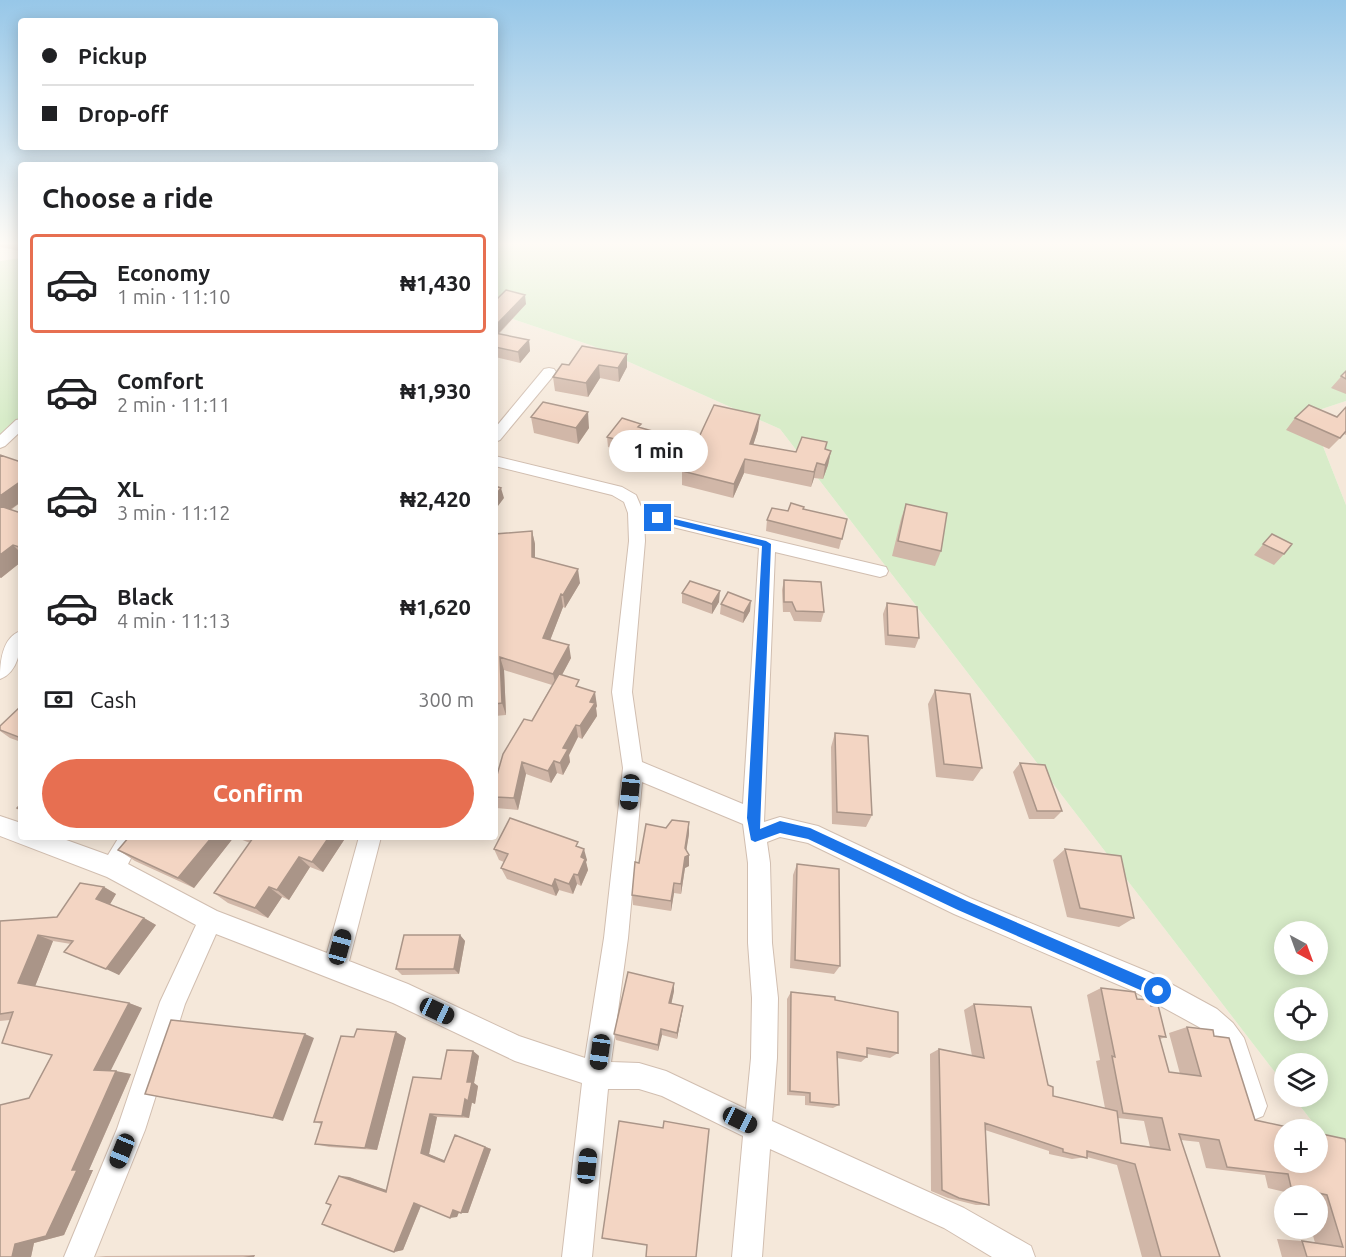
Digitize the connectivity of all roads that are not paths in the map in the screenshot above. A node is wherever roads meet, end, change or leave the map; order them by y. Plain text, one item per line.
1 (549, 372) dead end
2 (18, 426) edge
3 (498, 433) edge
4 (0, 443) edge
5 (498, 462) edge
6 (636, 513) junction
7 (766, 544) junction
8 (880, 571) dead end
9 (18, 643) edge
10 (0, 671) edge
11 (633, 768) junction
12 (0, 826) edge
13 (754, 827) junction
14 (18, 833) edge
15 (37, 840) edge
16 (129, 840) edge
17 (369, 840) edge
18 (113, 868) junction
19 (210, 920) junction
20 (334, 969) junction
21 (596, 1075) junction
22 (1253, 1106) edge
23 (758, 1129) junction
24 (79, 1257) edge
25 (577, 1257) edge
26 (747, 1257) edge
27 (1020, 1257) edge

1 - 3 street
2 - 4 street
5 - 6 street
6 - 7 street
6 - 11 street
7 - 8 street
7 - 13 street
9 - 10 street
11 - 13 street
11 - 21 street
12 - 14 street
13 - 22 street
13 - 23 street
15 - 18 street
16 - 18 street
17 - 20 street
18 - 19 street
19 - 20 street
19 - 24 street
20 - 21 street
21 - 23 street
21 - 25 street
23 - 26 street
23 - 27 street

